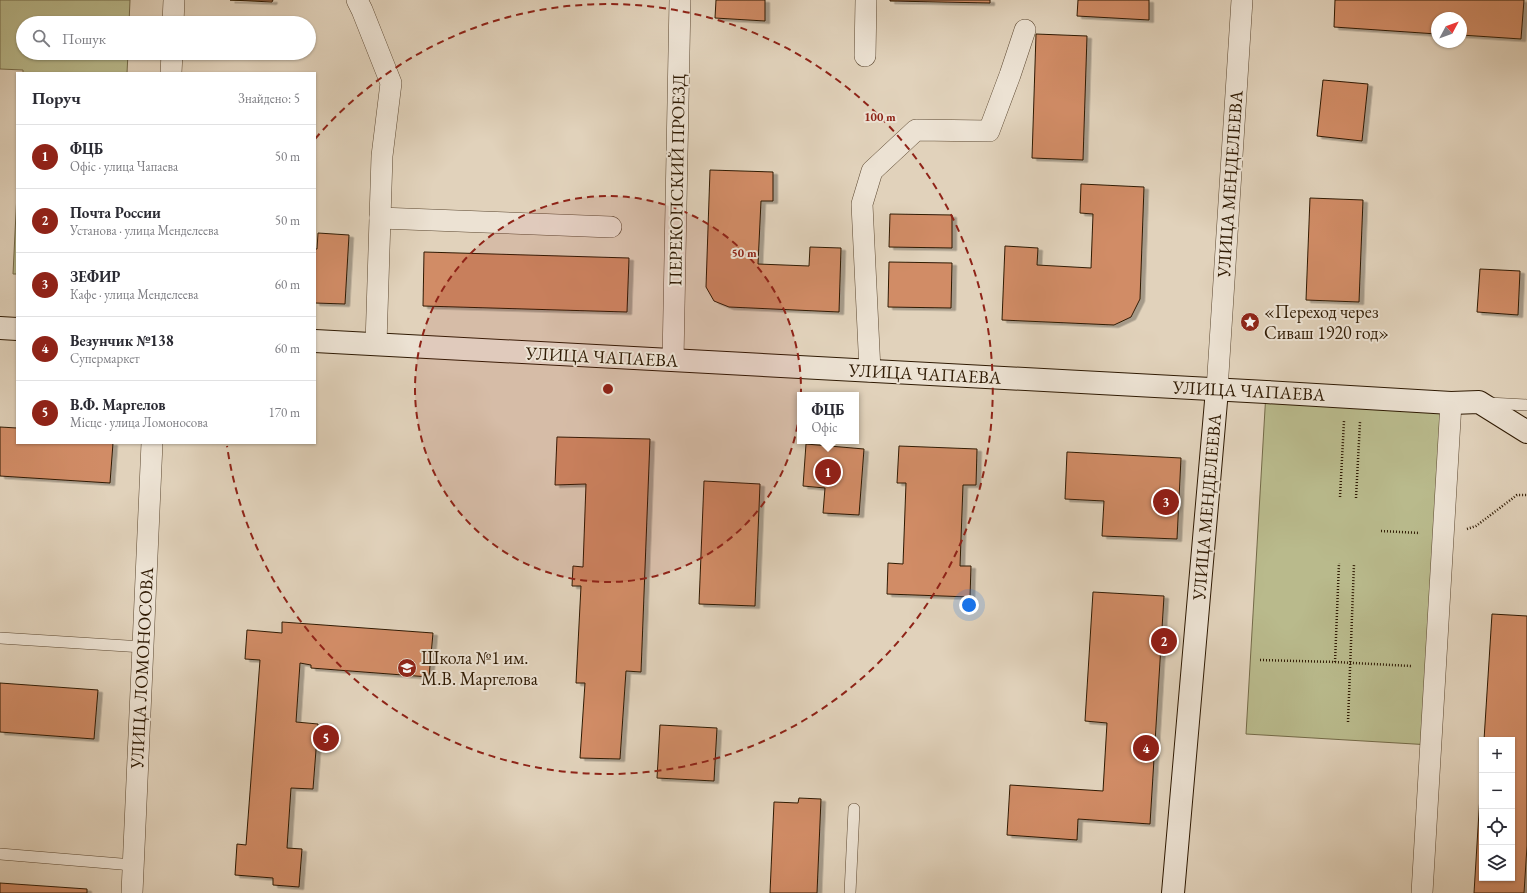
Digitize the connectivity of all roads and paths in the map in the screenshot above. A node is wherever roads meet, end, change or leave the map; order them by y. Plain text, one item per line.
1 (174, 0) edge
2 (357, 0) edge
3 (680, 0) edge
4 (866, 0) edge
5 (1242, 0) edge
6 (173, 16) edge
7 (1025, 30) dead end
8 (865, 56) dead end
9 (171, 60) edge
10 (170, 72) edge
11 (380, 218) junction
12 (611, 226) dead end
13 (0, 328) edge
14 (16, 329) edge
15 (316, 341) edge
16 (376, 344) junction
17 (673, 360) junction
18 (870, 371) junction
19 (1217, 390) junction
20 (1353, 397) junction
21 (1479, 402) junction
22 (1451, 403) junction
23 (1527, 405) edge
24 (1527, 432) edge
25 (152, 444) edge
26 (1527, 495) edge
27 (1340, 496) dead end
28 (1356, 498) dead end
29 (1381, 531) dead end
30 (1444, 534) junction
31 (1339, 563) dead end
32 (1354, 564) dead end
33 (0, 638) edge
34 (143, 646) junction
35 (1260, 660) dead end
36 (1335, 662) junction
37 (1351, 663) junction
38 (1436, 667) junction
39 (1348, 722) dead end
40 (854, 809) dead end
41 (0, 854) edge
42 (133, 865) junction
43 (132, 893) edge
44 (850, 893) edge
45 (1173, 893) edge
46 (1422, 893) edge

1 - 6 street
2 - 11 street
3 - 17 street, ПЕРЕКОПСКИЙ ПРОЕЗД
4 - 8 street
5 - 19 street, УЛИЦА МЕНДЕЛЕЕВА
7 - 18 street
9 - 10 street
11 - 12 street
11 - 16 street
13 - 14 main road
15 - 16 main road, УЛИЦА ЧАПАЕВА
16 - 17 main road, УЛИЦА ЧАПАЕВА
17 - 18 main road, УЛИЦА ЧАПАЕВА
18 - 19 main road, УЛИЦА ЧАПАЕВА
19 - 20 main road, УЛИЦА ЧАПАЕВА
19 - 45 main road, УЛИЦА МЕНДЕЛЕЕВА
20 - 22 main road, УЛИЦА ЧАПАЕВА
20 - 27 path
20 - 28 path
21 - 22 main road, УЛИЦА ЧАПАЕВА
21 - 23 lane
21 - 24 main road
22 - 30 street
25 - 34 street, УЛИЦА ЛОМОНОСОВА
26 - 30 path
29 - 30 path
30 - 38 street
31 - 36 path
32 - 37 path
33 - 34 lane
34 - 42 street, УЛИЦА ЛОМОНОСОВА
35 - 36 path
36 - 37 path
37 - 38 path
37 - 39 path
38 - 46 street
40 - 44 lane
41 - 42 lane
42 - 43 street, УЛИЦА ЛОМОНОСОВА

